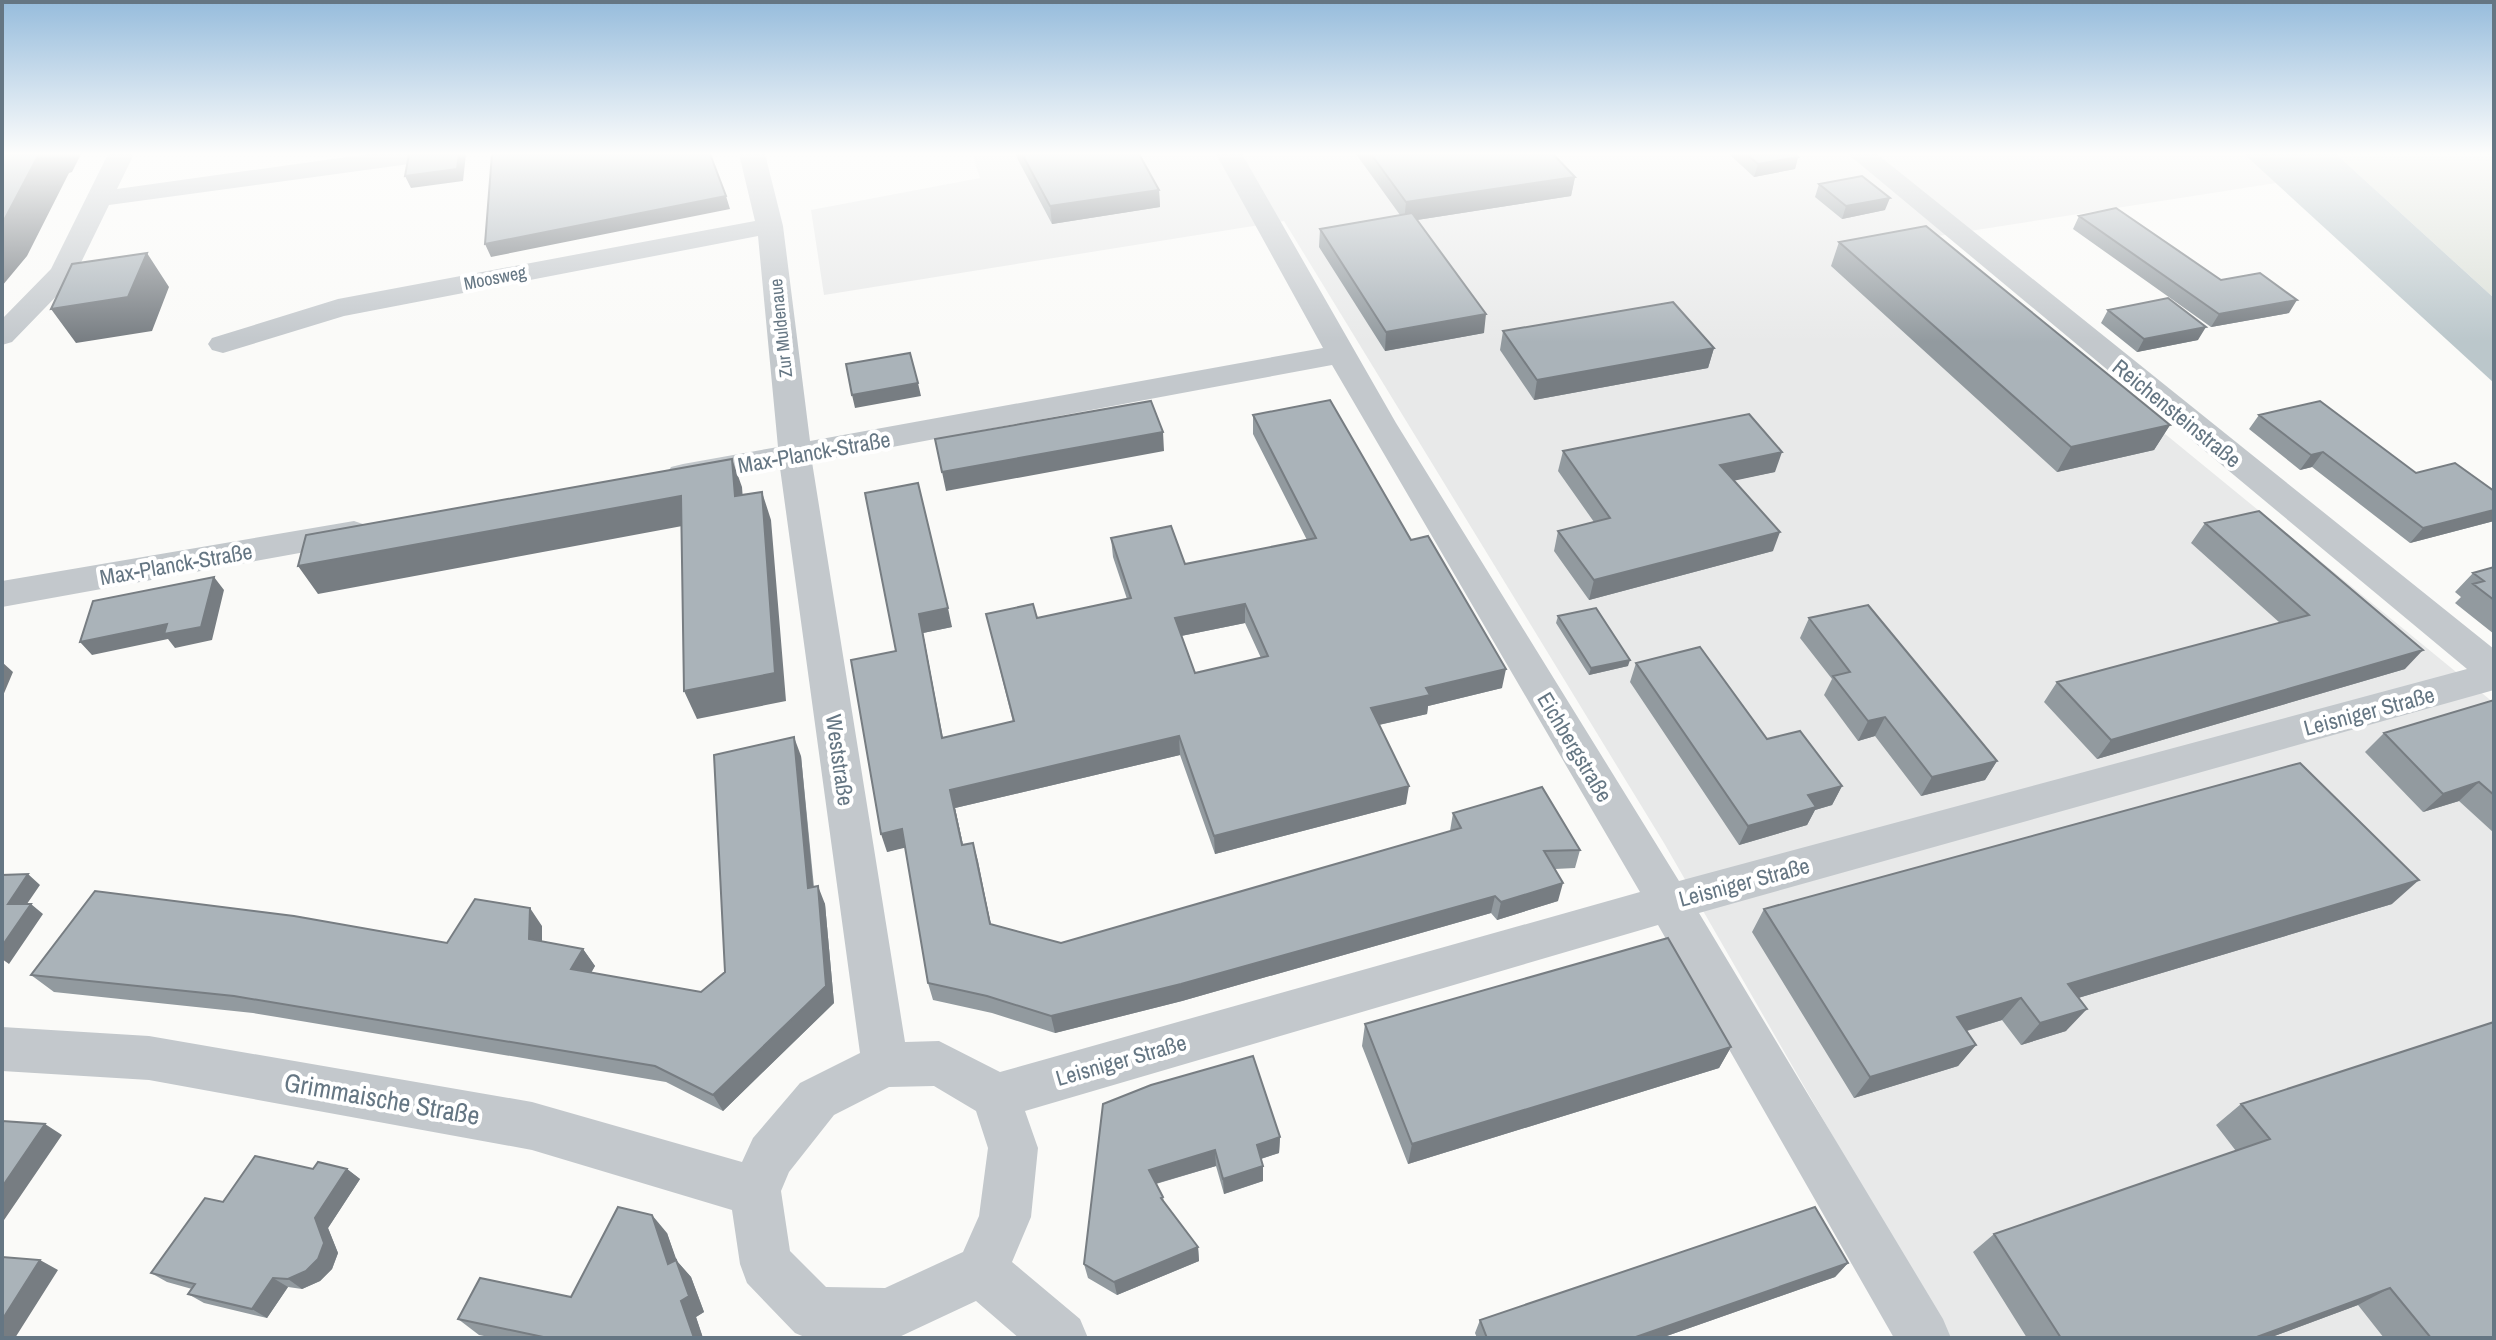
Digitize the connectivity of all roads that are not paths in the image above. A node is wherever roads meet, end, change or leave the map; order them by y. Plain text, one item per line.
1 (90, 217) edge
2 (768, 217) edge
3 (1264, 217) edge
4 (1938, 217) edge
5 (770, 226) junction
6 (2, 336) edge
7 (223, 344) dead end
8 (1341, 354) junction
9 (795, 456) junction
10 (655, 480) edge
11 (391, 526) edge
12 (2, 594) edge
13 (2494, 670) edge
14 (2494, 676) edge
15 (1669, 903) junction
16 (2, 1049) edge
17 (885, 1065) junction
18 (996, 1096) junction
19 (755, 1191) junction
20 (982, 1271) junction
21 (810, 1326) edge
22 (1061, 1338) edge
23 (1924, 1338) edge

1 - 6 street
2 - 5 street, Zur Muldenaue
3 - 8 street, Eichbergstraße
4 - 13 street, Reichensteinstraße
5 - 7 street, Moosweg
5 - 9 street, Zur Muldenaue
8 - 9 street, Max-Planck-Straße
8 - 15 street, Eichbergstraße
9 - 10 street, Max-Planck-Straße
9 - 17 street, Weststraße
11 - 12 street, Max-Planck-Straße
14 - 15 street, Leisniger Straße
15 - 18 street, Leisniger Straße
15 - 23 street, Eichbergstraße
16 - 19 street, Grimmaische Straße
17 - 18 street
17 - 19 street
18 - 20 street
19 - 21 street
20 - 21 street
20 - 22 street

